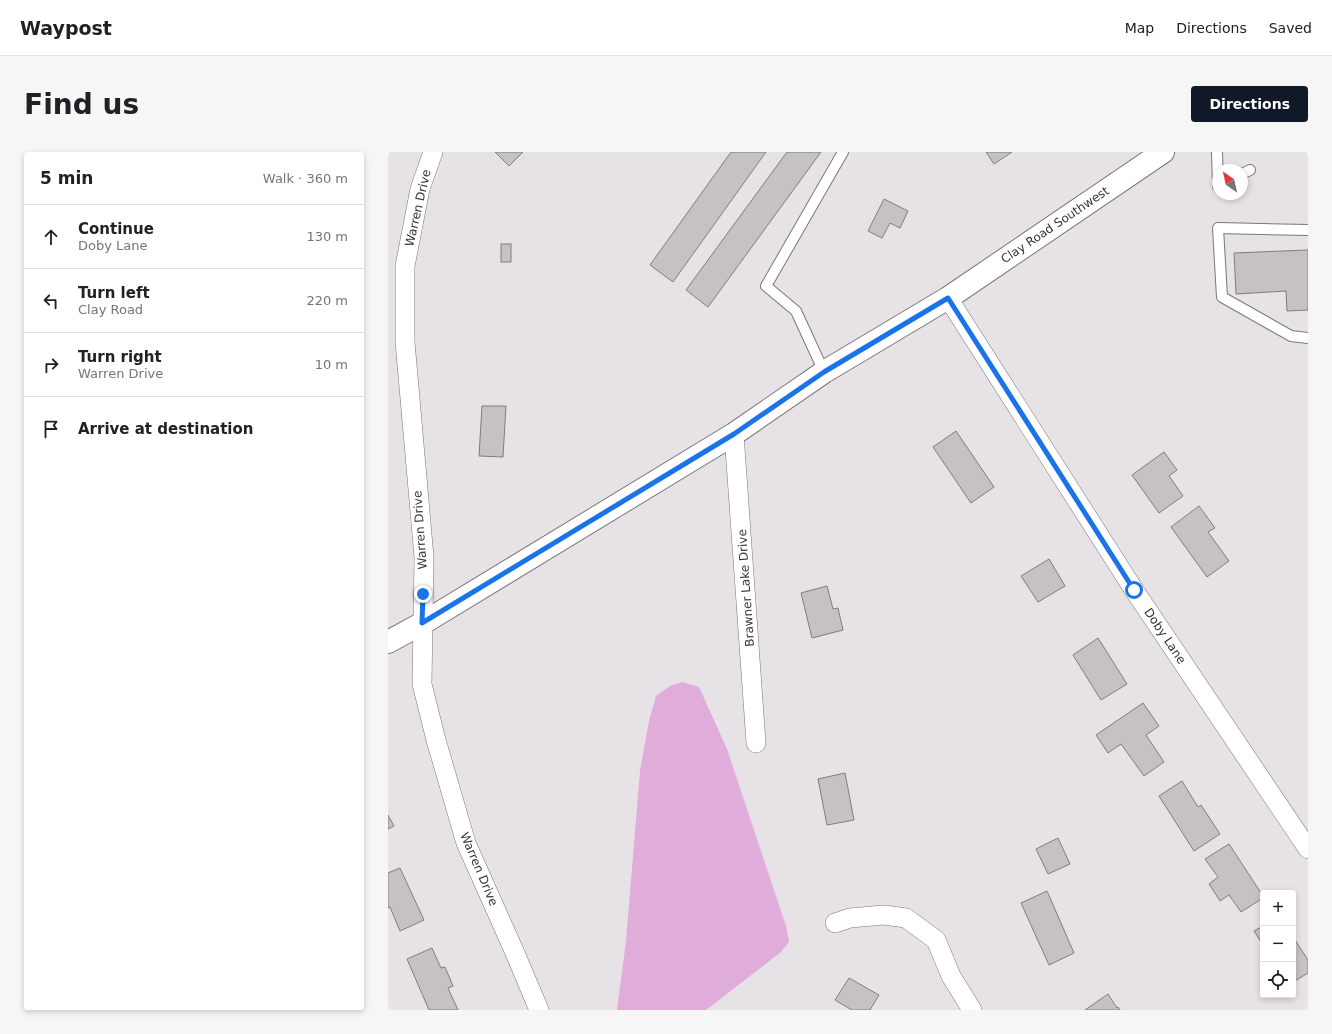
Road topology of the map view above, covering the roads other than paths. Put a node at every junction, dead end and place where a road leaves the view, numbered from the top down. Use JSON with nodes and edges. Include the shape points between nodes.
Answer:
{"nodes":[{"id":1,"x":433,"y":152,"type":"edge"},
{"id":2,"x":843,"y":152,"type":"edge"},
{"id":3,"x":1218,"y":152,"type":"edge"},
{"id":4,"x":1159,"y":153,"type":"edge"},
{"id":5,"x":1218,"y":164,"type":"edge"},
{"id":6,"x":1308,"y":230,"type":"edge"},
{"id":7,"x":948,"y":298,"type":"junction"},
{"id":8,"x":1308,"y":338,"type":"edge"},
{"id":9,"x":824,"y":372,"type":"junction"},
{"id":10,"x":734,"y":434,"type":"junction"},
{"id":11,"x":422,"y":623,"type":"junction"},
{"id":12,"x":388,"y":642,"type":"edge"},
{"id":13,"x":756,"y":743,"type":"dead end"},
{"id":14,"x":1308,"y":849,"type":"edge"},
{"id":15,"x":835,"y":923,"type":"dead end"},
{"id":16,"x":539,"y":1010,"type":"edge"},
{"id":17,"x":972,"y":1010,"type":"edge"}],
"edges":[{"from":1,"to":11,"type":"street","name":"Warren Drive","via":[[420,189],[405,266],[405,342],[424,557]]},
{"from":2,"to":9,"type":"lane","via":[[766,286],[796,311]]},
{"from":3,"to":5,"type":"lane"},
{"from":4,"to":7,"type":"street","name":"Clay Road Southwest"},
{"from":6,"to":8,"type":"lane","via":[[1218,228],[1222,297],[1290,336]]},
{"from":7,"to":9,"type":"street","name":"Clay Road Southwest"},
{"from":7,"to":14,"type":"street","name":"Doby Lane","via":[[1134,590]]},
{"from":9,"to":10,"type":"street","name":"Clay Road Southwest"},
{"from":10,"to":11,"type":"street","name":"Clay Road Southwest"},
{"from":10,"to":13,"type":"street","name":"Brawner Lake Drive"},
{"from":11,"to":12,"type":"street","name":"Clay Road Southwest"},
{"from":11,"to":16,"type":"street","name":"Warren Drive","via":[[422,684],[466,843]]},
{"from":15,"to":17,"type":"street","via":[[850,918],[884,915],[906,918],[936,940],[951,976]]}]}
